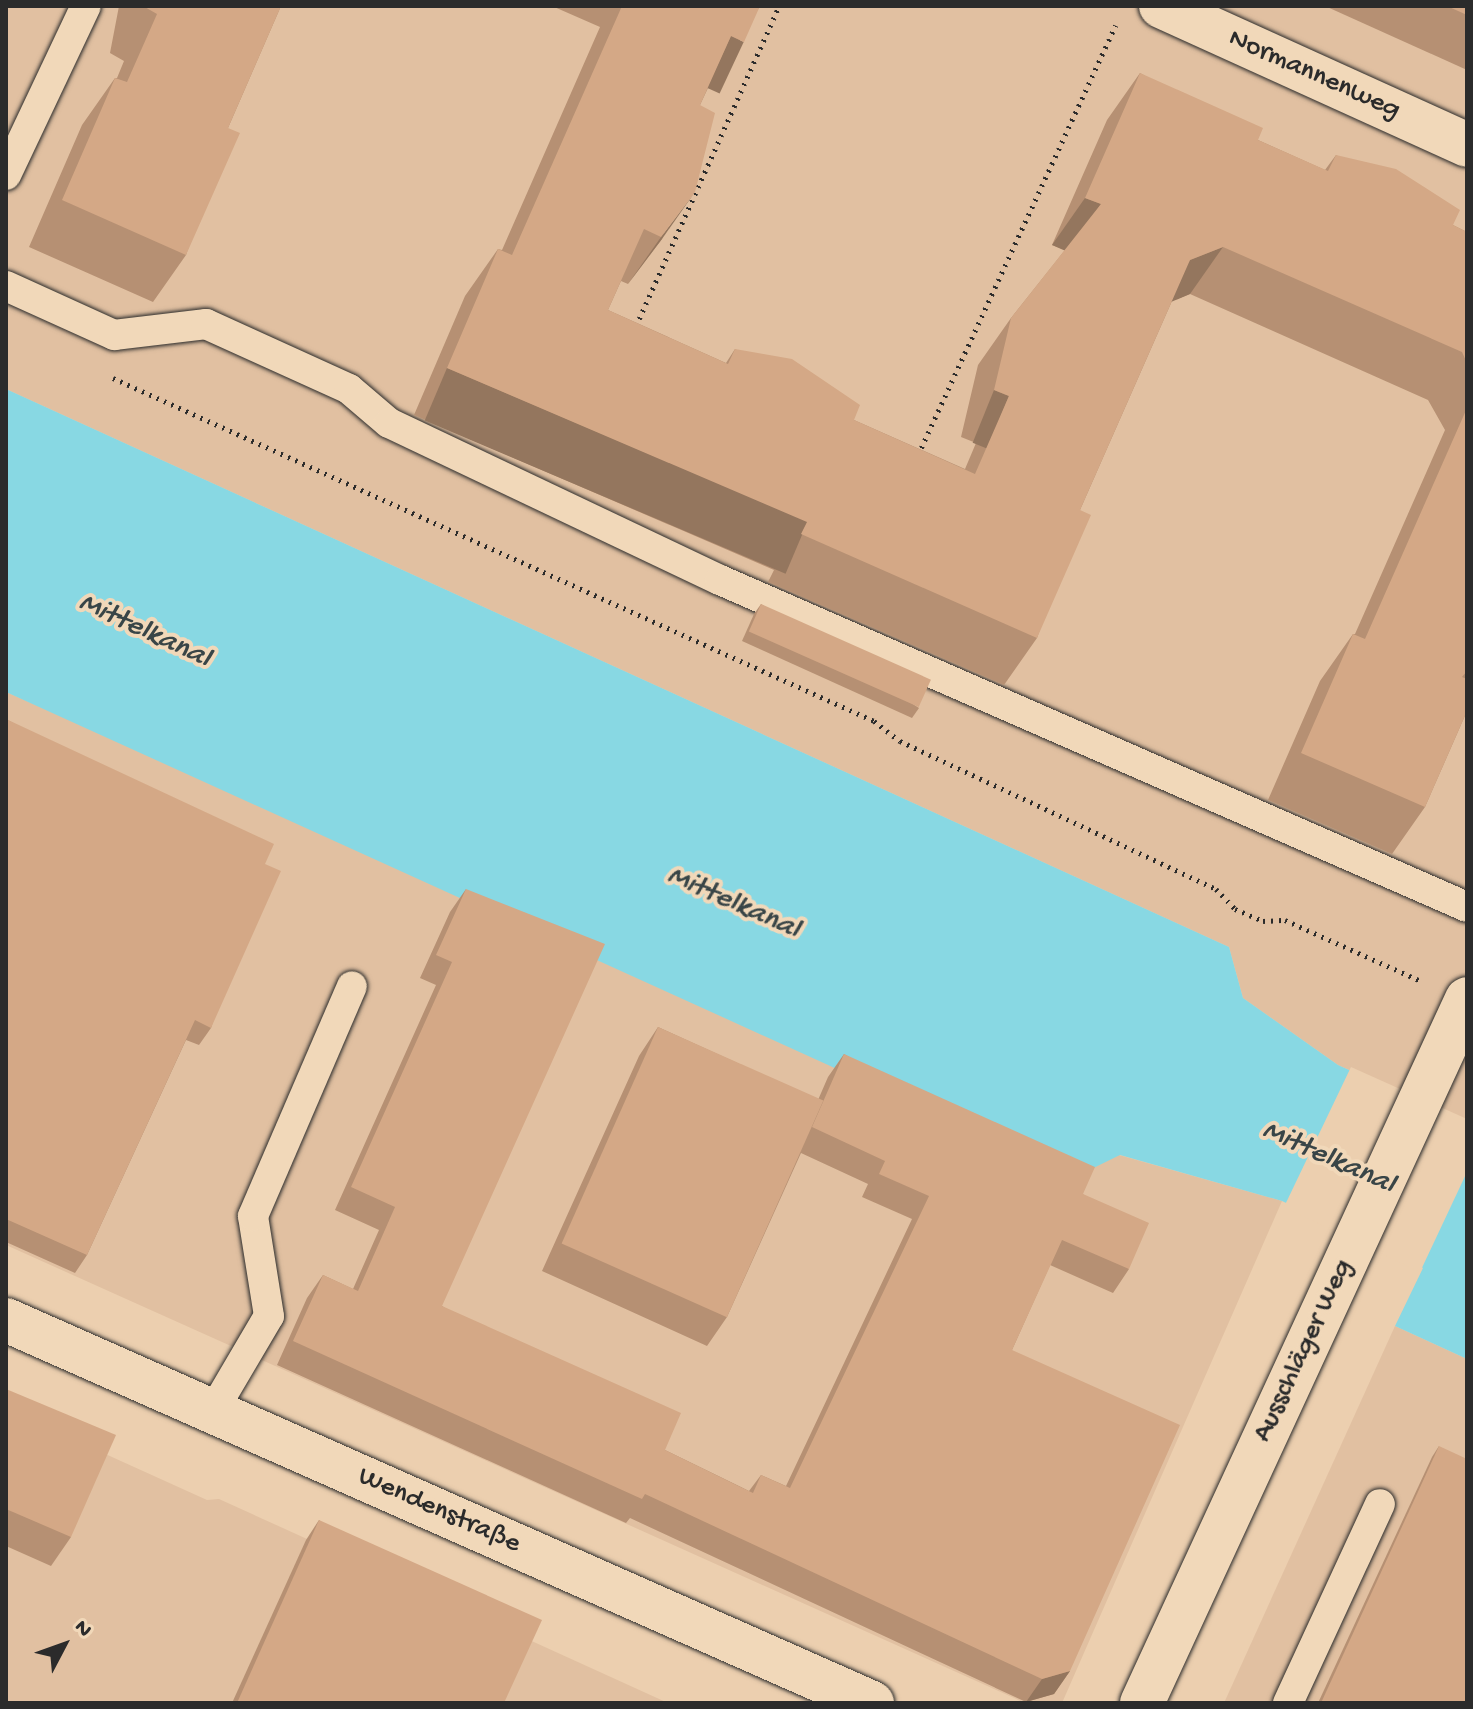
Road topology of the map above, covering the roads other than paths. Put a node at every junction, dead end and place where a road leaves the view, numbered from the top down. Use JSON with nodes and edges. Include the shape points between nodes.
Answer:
{"nodes":[{"id":1,"x":86,"y":6,"type":"edge"},
{"id":2,"x":1161,"y":6,"type":"edge"},
{"id":3,"x":1467,"y":145,"type":"edge"},
{"id":4,"x":6,"y":175,"type":"edge"},
{"id":5,"x":6,"y":286,"type":"edge"},
{"id":6,"x":1467,"y":907,"type":"edge"},
{"id":7,"x":352,"y":986,"type":"dead end"},
{"id":8,"x":1467,"y":999,"type":"edge"},
{"id":9,"x":6,"y":1320,"type":"edge"},
{"id":10,"x":213,"y":1411,"type":"junction"},
{"id":11,"x":1380,"y":1504,"type":"dead end"},
{"id":12,"x":872,"y":1703,"type":"edge"},
{"id":13,"x":1142,"y":1703,"type":"edge"},
{"id":14,"x":1288,"y":1703,"type":"edge"}],
"edges":[{"from":1,"to":4,"type":"lane"},
{"from":2,"to":3,"type":"street","name":"Normannenweg"},
{"from":5,"to":6,"type":"lane","via":[[114,335],[206,324],[349,389],[389,423],[720,580]]},
{"from":7,"to":10,"type":"lane","via":[[253,1216],[269,1316]]},
{"from":8,"to":13,"type":"street","name":"Ausschläger Weg"},
{"from":9,"to":10,"type":"street","name":"Wendenstraße"},
{"from":10,"to":12,"type":"street","name":"Wendenstraße"},
{"from":11,"to":14,"type":"lane"}]}
